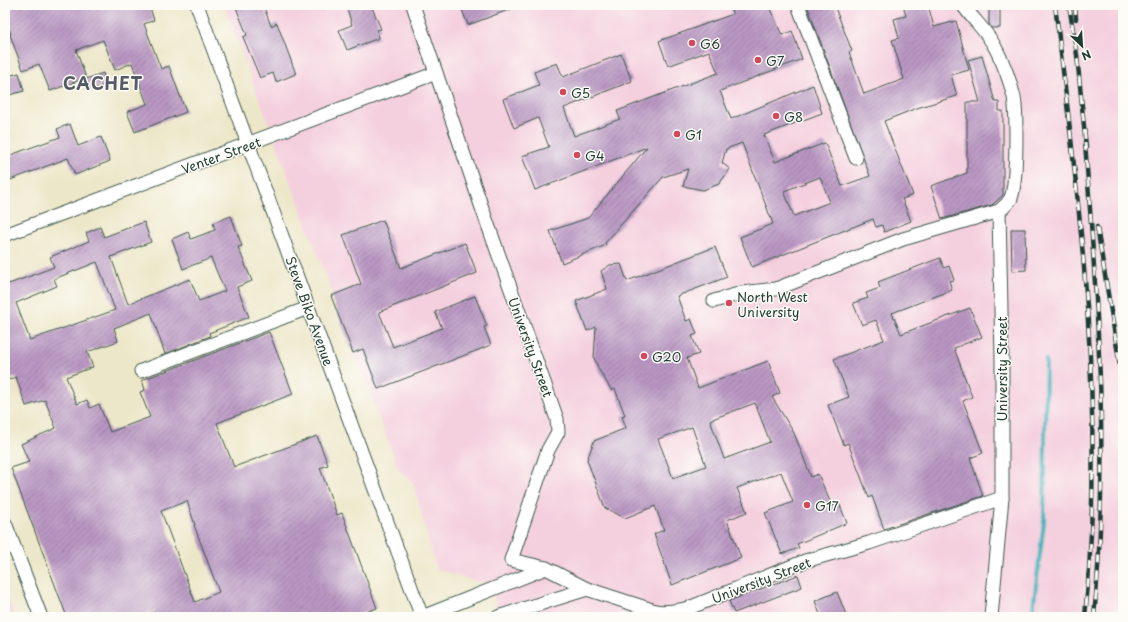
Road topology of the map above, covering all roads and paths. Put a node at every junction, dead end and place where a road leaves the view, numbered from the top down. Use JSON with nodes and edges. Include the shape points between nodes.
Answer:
{"nodes":[{"id":1,"x":197,"y":5,"type":"edge"},
{"id":2,"x":413,"y":5,"type":"edge"},
{"id":3,"x":798,"y":5,"type":"edge"},
{"id":4,"x":963,"y":5,"type":"edge"},
{"id":5,"x":436,"y":73,"type":"junction"},
{"id":6,"x":249,"y":144,"type":"junction"},
{"id":7,"x":856,"y":158,"type":"dead end"},
{"id":8,"x":999,"y":211,"type":"junction"},
{"id":9,"x":5,"y":235,"type":"edge"},
{"id":10,"x":714,"y":301,"type":"dead end"},
{"id":11,"x":308,"y":308,"type":"junction"},
{"id":12,"x":141,"y":371,"type":"dead end"},
{"id":13,"x":1002,"y":498,"type":"junction"},
{"id":14,"x":5,"y":522,"type":"edge"},
{"id":15,"x":546,"y":568,"type":"junction"},
{"id":16,"x":587,"y":589,"type":"junction"},
{"id":17,"x":41,"y":617,"type":"edge"},
{"id":18,"x":422,"y":617,"type":"edge"},
{"id":19,"x":498,"y":617,"type":"edge"},
{"id":20,"x":991,"y":617,"type":"edge"}],
"edges":[{"from":1,"to":6,"type":"street","name":"Steve Biko Avenue"},
{"from":2,"to":5,"type":"street","name":"University Street"},
{"from":3,"to":7,"type":"street"},
{"from":4,"to":8,"type":"street","via":[[996,49],[1014,98],[1016,128],[1013,189],[1006,206]]},
{"from":5,"to":6,"type":"street","name":"Venter Street"},
{"from":5,"to":15,"type":"street","name":"University Street","via":[[557,419],[558,432],[548,450],[511,560]]},
{"from":6,"to":9,"type":"street","name":"Venter Street"},
{"from":6,"to":11,"type":"street","name":"Steve Biko Avenue"},
{"from":8,"to":10,"type":"street","via":[[903,239],[776,289],[742,293]]},
{"from":8,"to":13,"type":"street","name":"University Street"},
{"from":11,"to":12,"type":"street"},
{"from":11,"to":18,"type":"street","name":"Steve Biko Avenue"},
{"from":13,"to":16,"type":"street","name":"University Street","via":[[869,543],[805,561],[676,611],[655,611]]},
{"from":13,"to":20,"type":"street"},
{"from":14,"to":17,"type":"street"},
{"from":15,"to":16,"type":"street","name":"University Street"},
{"from":15,"to":18,"type":"street"},
{"from":16,"to":19,"type":"street"}]}
